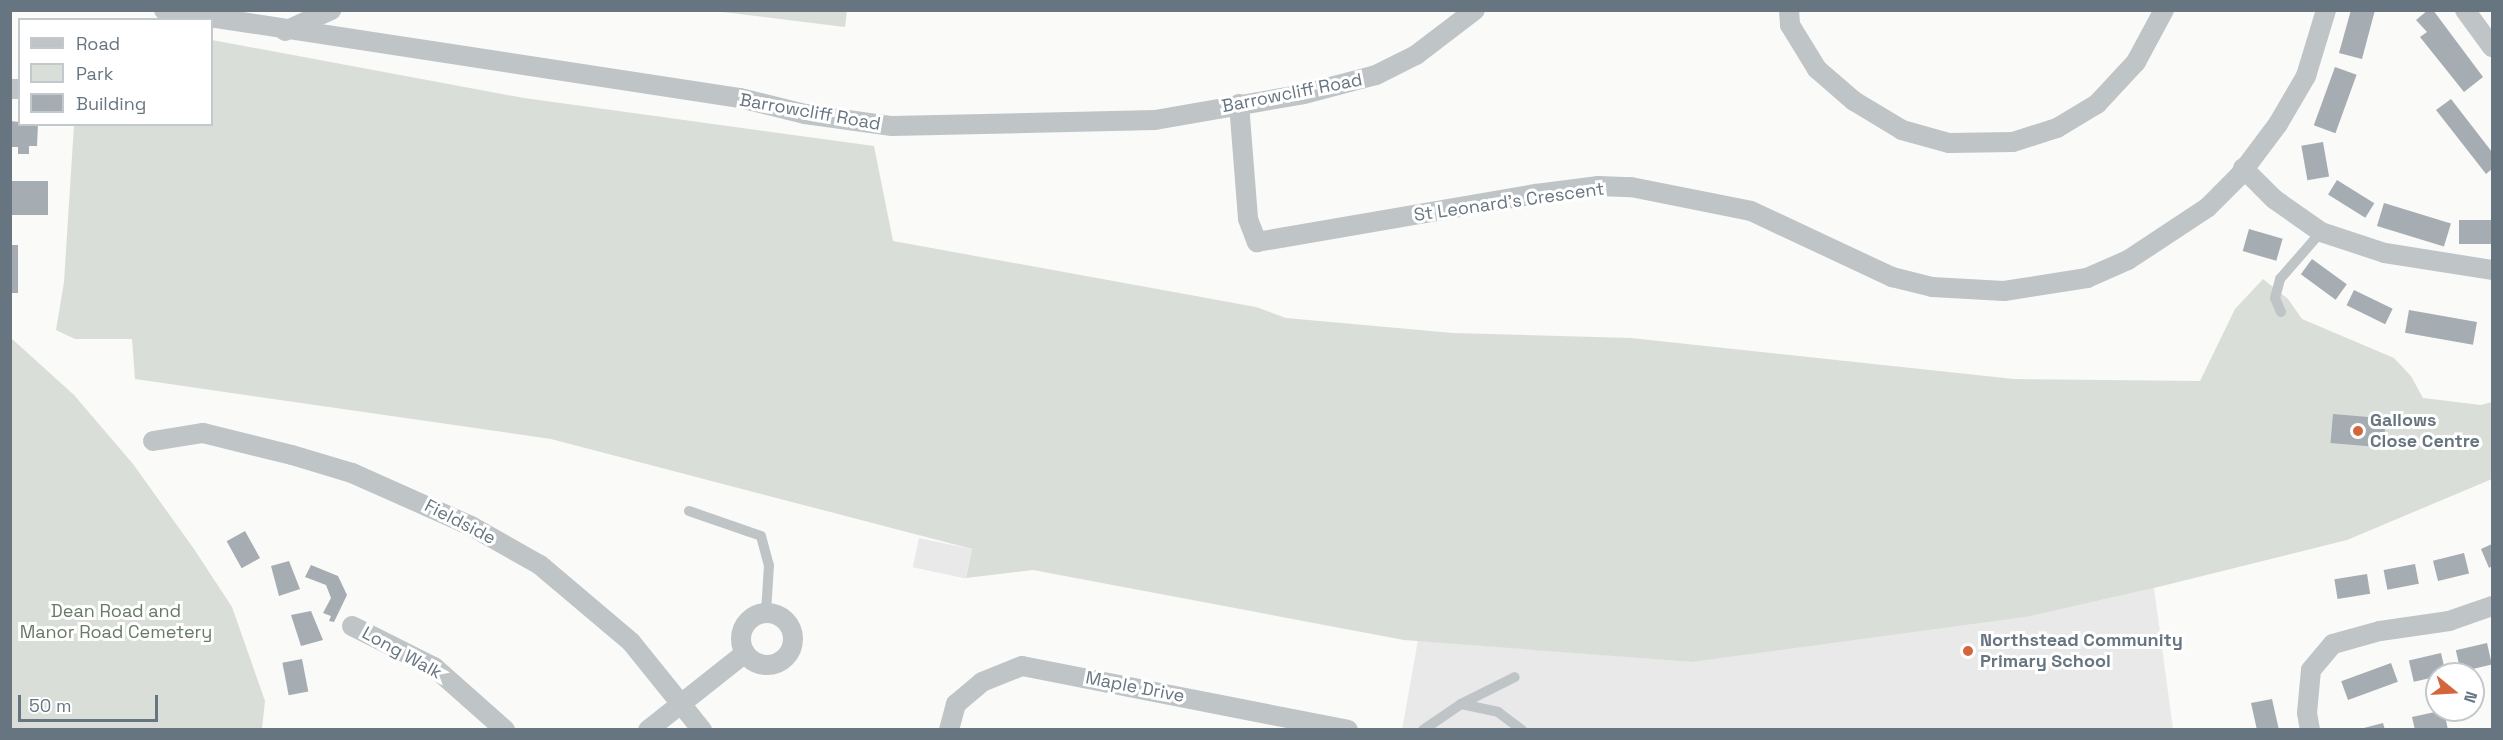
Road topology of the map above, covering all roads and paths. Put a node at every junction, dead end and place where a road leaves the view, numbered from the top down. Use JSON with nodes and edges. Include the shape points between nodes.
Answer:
{"nodes":[{"id":1,"x":164,"y":10,"type":"edge"},
{"id":2,"x":331,"y":10,"type":"edge"},
{"id":3,"x":1475,"y":10,"type":"edge"},
{"id":4,"x":1789,"y":10,"type":"edge"},
{"id":5,"x":2164,"y":10,"type":"edge"},
{"id":6,"x":2326,"y":10,"type":"edge"},
{"id":7,"x":2466,"y":10,"type":"edge"},
{"id":8,"x":210,"y":18,"type":"edge"},
{"id":9,"x":213,"y":19,"type":"edge"},
{"id":10,"x":285,"y":31,"type":"junction"},
{"id":11,"x":2493,"y":47,"type":"edge"},
{"id":12,"x":1239,"y":104,"type":"junction"},
{"id":13,"x":2243,"y":168,"type":"junction"},
{"id":14,"x":2321,"y":232,"type":"junction"},
{"id":15,"x":2493,"y":270,"type":"edge"},
{"id":16,"x":2281,"y":312,"type":"dead end"},
{"id":17,"x":153,"y":441,"type":"dead end"},
{"id":18,"x":688,"y":511,"type":"dead end"},
{"id":19,"x":2493,"y":606,"type":"edge"},
{"id":20,"x":766,"y":613,"type":"junction"},
{"id":21,"x":352,"y":626,"type":"dead end"},
{"id":22,"x":745,"y":653,"type":"junction"},
{"id":23,"x":1515,"y":677,"type":"dead end"},
{"id":24,"x":683,"y":702,"type":"junction"},
{"id":25,"x":1461,"y":704,"type":"junction"},
{"id":26,"x":506,"y":729,"type":"edge"},
{"id":27,"x":648,"y":729,"type":"edge"},
{"id":28,"x":702,"y":729,"type":"edge"},
{"id":29,"x":949,"y":729,"type":"edge"},
{"id":30,"x":1348,"y":729,"type":"edge"},
{"id":31,"x":1423,"y":729,"type":"edge"},
{"id":32,"x":1522,"y":729,"type":"edge"},
{"id":33,"x":2310,"y":729,"type":"edge"}],
"edges":[{"from":1,"to":8,"type":"street","name":"Barrowcliff Road"},
{"from":2,"to":10,"type":"street"},
{"from":3,"to":12,"type":"street","name":"Barrowcliff Road","via":[[1416,55],[1376,75],[1304,94]]},
{"from":4,"to":5,"type":"street","via":[[1790,25],[1817,69],[1854,101],[1902,130],[1950,143],[2013,142],[2057,128],[2097,104],[2136,62]]},
{"from":6,"to":13,"type":"street","name":"St Leonard's Crescent","via":[[2306,76],[2278,124]]},
{"from":7,"to":11,"type":"street"},
{"from":9,"to":10,"type":"street","name":"Barrowcliff Road"},
{"from":10,"to":12,"type":"street","name":"Barrowcliff Road","via":[[740,99],[806,114],[892,126],[1155,120]]},
{"from":12,"to":13,"type":"street","name":"St Leonard's Crescent","via":[[1248,219],[1257,242],[1275,242],[1536,194],[1598,186],[1631,187],[1751,212],[1847,259],[1892,277],[1932,287],[2004,291],[2087,278],[2128,260],[2199,214]]},
{"from":13,"to":14,"type":"street","via":[[2274,199]]},
{"from":14,"to":15,"type":"street","via":[[2385,253]]},
{"from":14,"to":16,"type":"lane","via":[[2280,279],[2275,298]]},
{"from":17,"to":24,"type":"street","name":"Fieldside","via":[[203,433],[292,455],[352,473],[471,526],[540,565],[631,642]]},
{"from":18,"to":20,"type":"lane","via":[[761,536],[769,565]]},
{"from":19,"to":33,"type":"street","via":[[2449,621],[2380,631],[2333,644],[2311,670],[2307,713]]},
{"from":20,"to":22,"type":"street","via":[[744,627],[741,635]]},
{"from":20,"to":22,"type":"street","via":[[781,617],[791,628],[790,652],[777,664],[767,665],[751,660]]},
{"from":21,"to":26,"type":"street","name":"Long Walk","via":[[434,667]]},
{"from":22,"to":24,"type":"street"},
{"from":23,"to":25,"type":"lane"},
{"from":24,"to":27,"type":"street"},
{"from":24,"to":28,"type":"street","name":"Fieldside"},
{"from":25,"to":31,"type":"lane"},
{"from":25,"to":32,"type":"lane","via":[[1490,709]]},
{"from":29,"to":30,"type":"street","name":"Maple Drive","via":[[956,704],[982,682],[1022,666]]}]}
